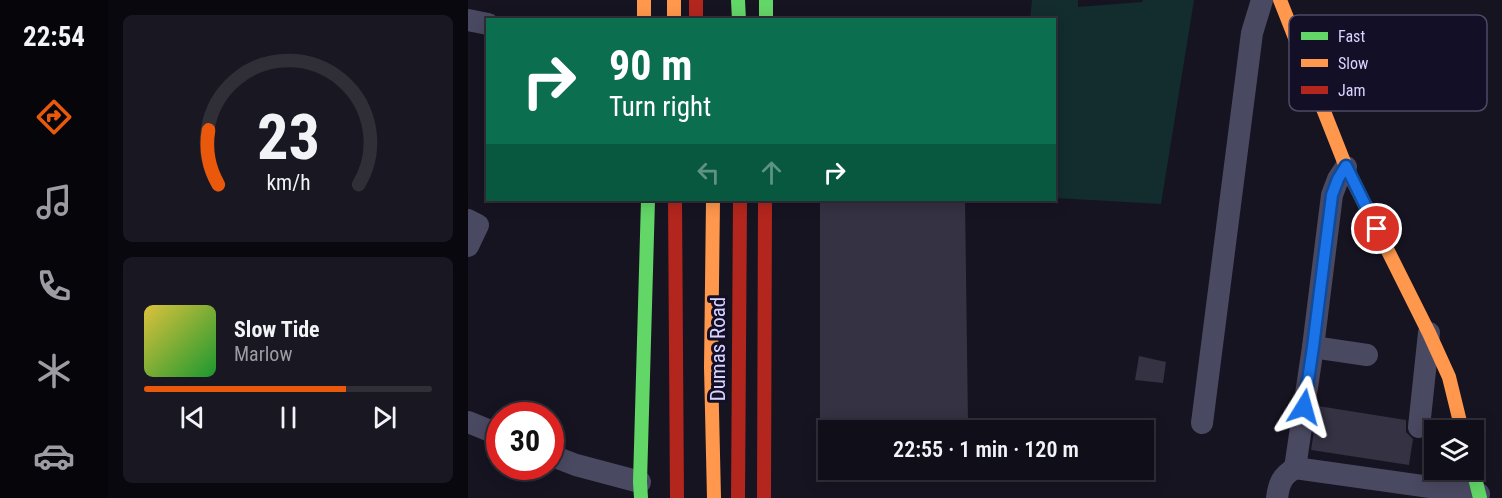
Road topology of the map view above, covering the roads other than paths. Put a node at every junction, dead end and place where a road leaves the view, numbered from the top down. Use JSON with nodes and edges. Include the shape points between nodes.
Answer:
{"nodes":[{"id":1,"x":644,"y":0,"type":"edge"},
{"id":2,"x":674,"y":0,"type":"edge"},
{"id":3,"x":696,"y":0,"type":"edge"},
{"id":4,"x":738,"y":0,"type":"edge"},
{"id":5,"x":766,"y":0,"type":"edge"},
{"id":6,"x":1262,"y":0,"type":"edge"},
{"id":7,"x":1280,"y":0,"type":"edge"},
{"id":8,"x":644,"y":18,"type":"edge"},
{"id":9,"x":674,"y":18,"type":"edge"},
{"id":10,"x":696,"y":18,"type":"edge"},
{"id":11,"x":739,"y":18,"type":"edge"},
{"id":12,"x":766,"y":18,"type":"edge"},
{"id":13,"x":468,"y":20,"type":"edge"},
{"id":14,"x":1289,"y":23,"type":"edge"},
{"id":15,"x":486,"y":24,"type":"edge"},
{"id":16,"x":1324,"y":111,"type":"edge"},
{"id":17,"x":1346,"y":166,"type":"junction"},
{"id":18,"x":648,"y":201,"type":"edge"},
{"id":19,"x":675,"y":201,"type":"edge"},
{"id":20,"x":713,"y":201,"type":"edge"},
{"id":21,"x":740,"y":201,"type":"edge"},
{"id":22,"x":765,"y":201,"type":"edge"},
{"id":23,"x":468,"y":220,"type":"edge"},
{"id":24,"x":468,"y":246,"type":"edge"},
{"id":25,"x":1429,"y":333,"type":"junction"},
{"id":26,"x":1313,"y":347,"type":"junction"},
{"id":27,"x":1367,"y":355,"type":"dead end"},
{"id":28,"x":1460,"y":420,"type":"edge"},
{"id":29,"x":468,"y":422,"type":"edge"},
{"id":30,"x":1202,"y":423,"type":"dead end"},
{"id":31,"x":1419,"y":427,"type":"dead end"},
{"id":32,"x":486,"y":429,"type":"edge"},
{"id":33,"x":564,"y":460,"type":"edge"},
{"id":34,"x":1295,"y":468,"type":"junction"},
{"id":35,"x":1476,"y":480,"type":"edge"},
{"id":36,"x":641,"y":490,"type":"edge"},
{"id":37,"x":1480,"y":496,"type":"edge"},
{"id":38,"x":677,"y":498,"type":"edge"},
{"id":39,"x":714,"y":498,"type":"edge"},
{"id":40,"x":738,"y":498,"type":"edge"},
{"id":41,"x":764,"y":498,"type":"edge"},
{"id":42,"x":1277,"y":498,"type":"edge"}],
"edges":[{"from":1,"to":8,"type":"street"},
{"from":2,"to":9,"type":"street"},
{"from":3,"to":10,"type":"street"},
{"from":4,"to":11,"type":"street"},
{"from":5,"to":12,"type":"street"},
{"from":6,"to":30,"type":"street","via":[[1252,33]]},
{"from":7,"to":14,"type":"street"},
{"from":13,"to":15,"type":"street"},
{"from":16,"to":17,"type":"street"},
{"from":17,"to":25,"type":"street"},
{"from":17,"to":26,"type":"street","via":[[1332,195]]},
{"from":18,"to":36,"type":"street"},
{"from":19,"to":38,"type":"street","name":"Dumas Road"},
{"from":20,"to":39,"type":"street"},
{"from":21,"to":40,"type":"street","name":"Dumas Road"},
{"from":22,"to":41,"type":"street"},
{"from":23,"to":24,"type":"street","via":[[478,225]]},
{"from":25,"to":28,"type":"street","via":[[1449,377]]},
{"from":25,"to":31,"type":"street"},
{"from":26,"to":27,"type":"street"},
{"from":26,"to":34,"type":"street"},
{"from":29,"to":32,"type":"street"},
{"from":33,"to":36,"type":"street"},
{"from":34,"to":37,"type":"street"},
{"from":34,"to":42,"type":"street","via":[[1285,474]]},
{"from":35,"to":37,"type":"street"}]}
